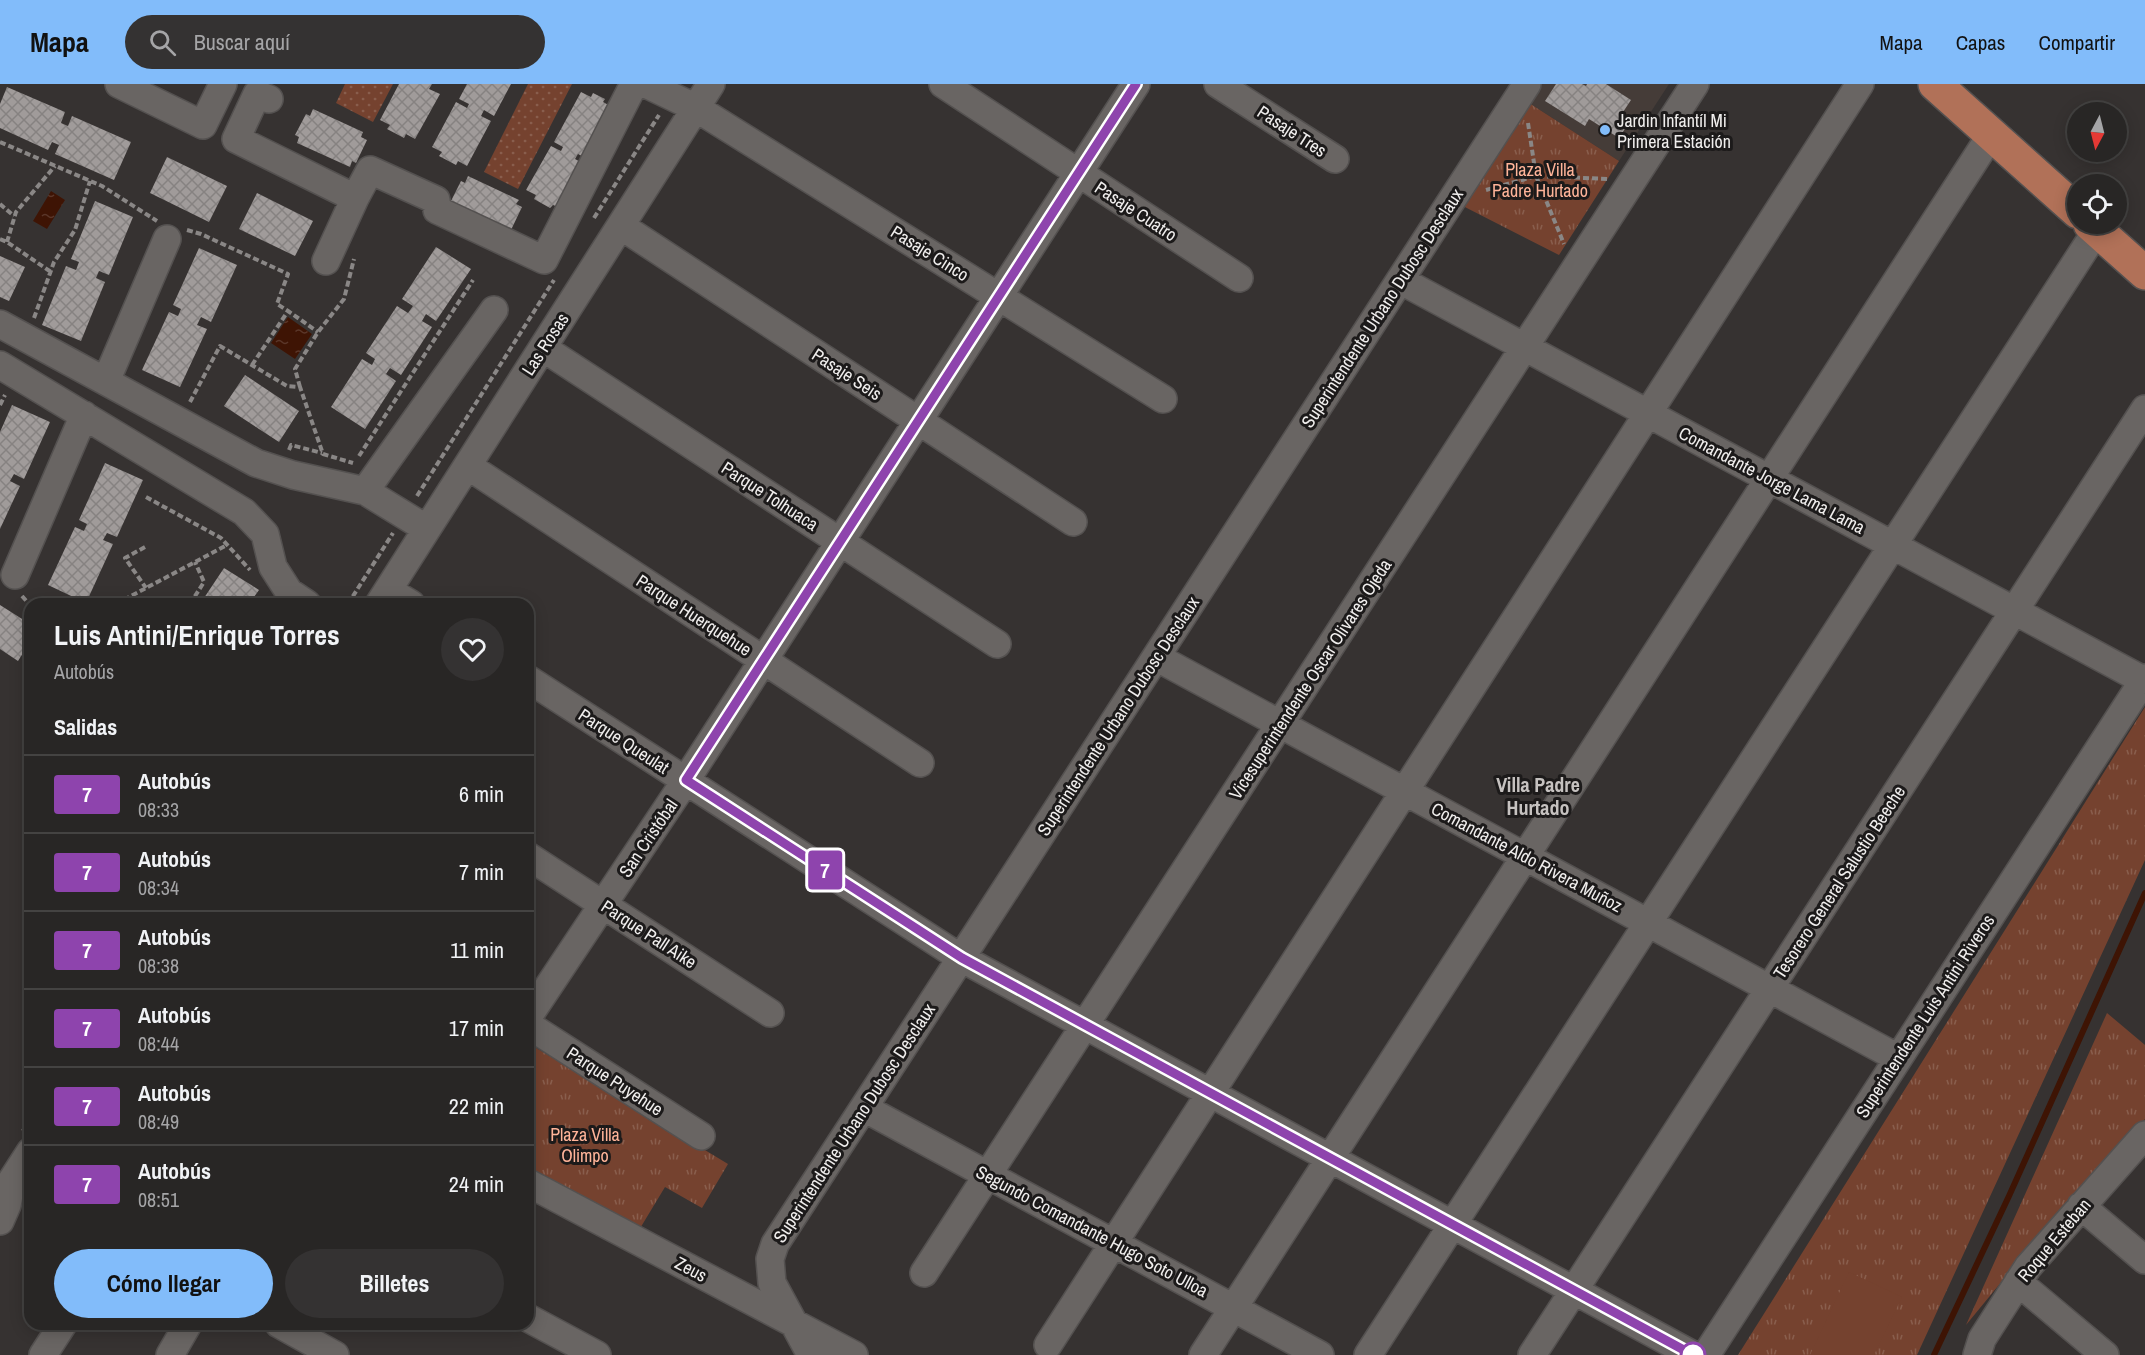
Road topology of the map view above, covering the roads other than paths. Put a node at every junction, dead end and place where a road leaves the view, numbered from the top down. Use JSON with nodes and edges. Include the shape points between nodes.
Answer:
{"nodes":[{"id":1,"x":119,"y":84,"type":"edge"},
{"id":2,"x":223,"y":84,"type":"edge"},
{"id":3,"x":634,"y":84,"type":"edge"},
{"id":4,"x":646,"y":84,"type":"edge"},
{"id":5,"x":711,"y":84,"type":"edge"},
{"id":6,"x":943,"y":84,"type":"edge"},
{"id":7,"x":1136,"y":84,"type":"edge"},
{"id":8,"x":1218,"y":84,"type":"edge"},
{"id":9,"x":1695,"y":84,"type":"edge"},
{"id":10,"x":1860,"y":84,"type":"edge"},
{"id":11,"x":1935,"y":84,"type":"edge"},
{"id":12,"x":1525,"y":87,"type":"edge"},
{"id":13,"x":269,"y":99,"type":"dead end"},
{"id":14,"x":696,"y":108,"type":"junction"},
{"id":15,"x":1991,"y":135,"type":"junction"},
{"id":16,"x":1335,"y":159,"type":"dead end"},
{"id":17,"x":1079,"y":173,"type":"junction"},
{"id":18,"x":355,"y":198,"type":"junction"},
{"id":19,"x":2067,"y":203,"type":"edge"},
{"id":20,"x":621,"y":226,"type":"junction"},
{"id":21,"x":2081,"y":234,"type":"edge"},
{"id":22,"x":2101,"y":234,"type":"edge"},
{"id":23,"x":167,"y":238,"type":"dead end"},
{"id":24,"x":326,"y":261,"type":"dead end"},
{"id":25,"x":2145,"y":273,"type":"edge"},
{"id":26,"x":1239,"y":278,"type":"dead end"},
{"id":27,"x":1400,"y":280,"type":"junction"},
{"id":28,"x":999,"y":296,"type":"junction"},
{"id":29,"x":494,"y":310,"type":"dead end"},
{"id":30,"x":0,"y":324,"type":"edge"},
{"id":31,"x":1524,"y":347,"type":"junction"},
{"id":32,"x":543,"y":348,"type":"junction"},
{"id":33,"x":0,"y":365,"type":"edge"},
{"id":34,"x":106,"y":381,"type":"junction"},
{"id":35,"x":1162,"y":399,"type":"dead end"},
{"id":36,"x":2145,"y":409,"type":"edge"},
{"id":37,"x":1648,"y":414,"type":"junction"},
{"id":38,"x":84,"y":415,"type":"junction"},
{"id":39,"x":919,"y":421,"type":"junction"},
{"id":40,"x":468,"y":466,"type":"junction"},
{"id":41,"x":1769,"y":479,"type":"junction"},
{"id":42,"x":365,"y":491,"type":"junction"},
{"id":43,"x":416,"y":522,"type":"junction"},
{"id":44,"x":1073,"y":522,"type":"dead end"},
{"id":45,"x":840,"y":542,"type":"junction"},
{"id":46,"x":1893,"y":546,"type":"junction"},
{"id":47,"x":15,"y":575,"type":"dead end"},
{"id":48,"x":384,"y":597,"type":"edge"},
{"id":49,"x":295,"y":598,"type":"edge"},
{"id":50,"x":2015,"y":611,"type":"junction"},
{"id":51,"x":997,"y":644,"type":"dead end"},
{"id":52,"x":1156,"y":657,"type":"junction"},
{"id":53,"x":764,"y":661,"type":"junction"},
{"id":54,"x":2144,"y":679,"type":"edge"},
{"id":55,"x":534,"y":683,"type":"edge"},
{"id":56,"x":1280,"y":724,"type":"junction"},
{"id":57,"x":920,"y":763,"type":"dead end"},
{"id":58,"x":686,"y":780,"type":"junction"},
{"id":59,"x":1404,"y":791,"type":"junction"},
{"id":60,"x":1525,"y":856,"type":"junction"},
{"id":61,"x":534,"y":860,"type":"edge"},
{"id":62,"x":603,"y":905,"type":"junction"},
{"id":63,"x":1648,"y":923,"type":"junction"},
{"id":64,"x":962,"y":958,"type":"junction"},
{"id":65,"x":1770,"y":988,"type":"junction"},
{"id":66,"x":534,"y":1008,"type":"edge"},
{"id":67,"x":770,"y":1013,"type":"dead end"},
{"id":68,"x":1085,"y":1025,"type":"junction"},
{"id":69,"x":534,"y":1029,"type":"edge"},
{"id":70,"x":1898,"y":1058,"type":"junction"},
{"id":71,"x":1210,"y":1093,"type":"junction"},
{"id":72,"x":864,"y":1108,"type":"junction"},
{"id":73,"x":2145,"y":1135,"type":"edge"},
{"id":74,"x":701,"y":1136,"type":"dead end"},
{"id":75,"x":1330,"y":1158,"type":"junction"},
{"id":76,"x":988,"y":1175,"type":"junction"},
{"id":77,"x":21,"y":1185,"type":"edge"},
{"id":78,"x":534,"y":1186,"type":"edge"},
{"id":79,"x":2081,"y":1206,"type":"junction"},
{"id":80,"x":0,"y":1221,"type":"edge"},
{"id":81,"x":1453,"y":1225,"type":"junction"},
{"id":82,"x":1113,"y":1243,"type":"junction"},
{"id":83,"x":2145,"y":1260,"type":"edge"},
{"id":84,"x":924,"y":1273,"type":"dead end"},
{"id":85,"x":2018,"y":1282,"type":"junction"},
{"id":86,"x":1574,"y":1290,"type":"junction"},
{"id":87,"x":1233,"y":1308,"type":"junction"},
{"id":88,"x":534,"y":1321,"type":"edge"},
{"id":89,"x":794,"y":1323,"type":"junction"},
{"id":90,"x":59,"y":1330,"type":"edge"},
{"id":91,"x":185,"y":1330,"type":"edge"},
{"id":92,"x":290,"y":1330,"type":"edge"},
{"id":93,"x":309,"y":1340,"type":"edge"},
{"id":94,"x":1048,"y":1345,"type":"dead end"},
{"id":95,"x":43,"y":1355,"type":"edge"},
{"id":96,"x":170,"y":1355,"type":"edge"},
{"id":97,"x":335,"y":1355,"type":"edge"},
{"id":98,"x":597,"y":1355,"type":"edge"},
{"id":99,"x":811,"y":1355,"type":"edge"},
{"id":100,"x":854,"y":1355,"type":"edge"},
{"id":101,"x":1203,"y":1355,"type":"edge"},
{"id":102,"x":1320,"y":1355,"type":"edge"},
{"id":103,"x":1368,"y":1355,"type":"edge"},
{"id":104,"x":1532,"y":1355,"type":"edge"},
{"id":105,"x":1693,"y":1355,"type":"edge"},
{"id":106,"x":1706,"y":1355,"type":"edge"},
{"id":107,"x":1977,"y":1355,"type":"edge"},
{"id":108,"x":2105,"y":1355,"type":"edge"}],
"edges":[{"from":1,"to":2,"type":"street","via":[[203,125]]},
{"from":3,"to":18,"type":"street","via":[[544,260],[437,210],[436,200],[370,170]]},
{"from":4,"to":14,"type":"street","name":"Pasaje Cinco"},
{"from":5,"to":14,"type":"street","name":"Las Rosas"},
{"from":6,"to":17,"type":"street","name":"Pasaje Cuatro"},
{"from":7,"to":17,"type":"street","name":"San Cristóbal"},
{"from":8,"to":16,"type":"street","name":"Pasaje Tres"},
{"from":9,"to":31,"type":"street","name":"Vicesuperintendente Oscar Olivares Ojeda"},
{"from":10,"to":37,"type":"street"},
{"from":11,"to":15,"type":"main road"},
{"from":12,"to":27,"type":"street","name":"Superintendente Urbano Dubosc Desclaux"},
{"from":13,"to":18,"type":"street","via":[[257,94],[236,139]]},
{"from":14,"to":20,"type":"street","name":"Las Rosas"},
{"from":14,"to":28,"type":"street","name":"Pasaje Cinco"},
{"from":15,"to":19,"type":"main road"},
{"from":15,"to":41,"type":"street"},
{"from":17,"to":26,"type":"street","name":"Pasaje Cuatro"},
{"from":17,"to":28,"type":"street","name":"San Cristóbal"},
{"from":18,"to":24,"type":"street"},
{"from":20,"to":32,"type":"street","name":"Las Rosas"},
{"from":20,"to":39,"type":"street","name":"Pasaje Seis"},
{"from":21,"to":46,"type":"street"},
{"from":22,"to":25,"type":"main road"},
{"from":23,"to":34,"type":"street"},
{"from":27,"to":31,"type":"street","name":"Comandante Jorge Lama Lama"},
{"from":27,"to":52,"type":"street","name":"Superintendente Urbano Dubosc Desclaux"},
{"from":28,"to":35,"type":"street","name":"Pasaje Cinco"},
{"from":28,"to":39,"type":"street","name":"San Cristóbal"},
{"from":29,"to":42,"type":"street"},
{"from":30,"to":34,"type":"street"},
{"from":31,"to":37,"type":"street","name":"Comandante Jorge Lama Lama"},
{"from":31,"to":56,"type":"street","name":"Vicesuperintendente Oscar Olivares Ojeda"},
{"from":32,"to":40,"type":"street","name":"Las Rosas"},
{"from":32,"to":45,"type":"street","name":"Parque Tolhuaca"},
{"from":33,"to":38,"type":"street"},
{"from":34,"to":42,"type":"street","via":[[256,463]]},
{"from":36,"to":50,"type":"street","name":"Tesorero General Salustio Beeche"},
{"from":37,"to":41,"type":"street","name":"Comandante Jorge Lama Lama"},
{"from":37,"to":59,"type":"street"},
{"from":38,"to":47,"type":"street"},
{"from":38,"to":49,"type":"street","via":[[244,512],[265,534],[273,567]]},
{"from":39,"to":44,"type":"street","name":"Pasaje Seis"},
{"from":39,"to":45,"type":"street","name":"San Cristóbal"},
{"from":40,"to":43,"type":"street","name":"Las Rosas"},
{"from":40,"to":53,"type":"street","name":"Parque Huerquehue"},
{"from":41,"to":46,"type":"street","name":"Comandante Jorge Lama Lama"},
{"from":41,"to":60,"type":"street"},
{"from":42,"to":43,"type":"street"},
{"from":43,"to":48,"type":"street","name":"Las Rosas"},
{"from":45,"to":51,"type":"street","name":"Parque Tolhuaca"},
{"from":45,"to":53,"type":"street","name":"San Cristóbal"},
{"from":46,"to":50,"type":"street","name":"Comandante Jorge Lama Lama"},
{"from":46,"to":63,"type":"street"},
{"from":50,"to":54,"type":"street","name":"Comandante Jorge Lama Lama"},
{"from":50,"to":65,"type":"street","name":"Tesorero General Salustio Beeche"},
{"from":52,"to":56,"type":"street","name":"Comandante Aldo Rivera Muñoz"},
{"from":52,"to":64,"type":"street","name":"Superintendente Urbano Dubosc Desclaux"},
{"from":53,"to":57,"type":"street","name":"Parque Huerquehue"},
{"from":53,"to":58,"type":"street","name":"San Cristóbal"},
{"from":54,"to":70,"type":"street","name":"Superintendente Luis Antini Riveros"},
{"from":55,"to":58,"type":"street","name":"Parque Queulat"},
{"from":56,"to":59,"type":"street","name":"Comandante Aldo Rivera Muñoz"},
{"from":56,"to":68,"type":"street","name":"Vicesuperintendente Oscar Olivares Ojeda"},
{"from":58,"to":62,"type":"street","name":"San Cristóbal"},
{"from":58,"to":64,"type":"street","name":"Parque Queulat"},
{"from":59,"to":60,"type":"street","name":"Comandante Aldo Rivera Muñoz"},
{"from":59,"to":71,"type":"street"},
{"from":60,"to":63,"type":"street","name":"Comandante Aldo Rivera Muñoz"},
{"from":60,"to":75,"type":"street"},
{"from":61,"to":62,"type":"street","name":"Parque Pall Aike"},
{"from":62,"to":66,"type":"street","name":"San Cristóbal"},
{"from":62,"to":67,"type":"street","name":"Parque Pall Aike"},
{"from":63,"to":65,"type":"street","name":"Comandante Aldo Rivera Muñoz"},
{"from":63,"to":81,"type":"street"},
{"from":64,"to":68,"type":"street","name":"Parque Queulat"},
{"from":64,"to":72,"type":"street","name":"Superintendente Urbano Dubosc Desclaux"},
{"from":65,"to":70,"type":"street","name":"Comandante Aldo Rivera Muñoz"},
{"from":65,"to":86,"type":"street","name":"Tesorero General Salustio Beeche"},
{"from":68,"to":71,"type":"street","name":"Parque Queulat"},
{"from":68,"to":76,"type":"street","name":"Vicesuperintendente Oscar Olivares Ojeda"},
{"from":69,"to":74,"type":"street","name":"Parque Puyehue"},
{"from":70,"to":106,"type":"street","name":"Superintendente Luis Antini Riveros"},
{"from":71,"to":75,"type":"street","name":"Parque Queulat"},
{"from":71,"to":82,"type":"street"},
{"from":72,"to":76,"type":"street","name":"Segundo Comandante Hugo Soto Ulloa"},
{"from":72,"to":89,"type":"street","name":"Superintendente Urbano Dubosc Desclaux","via":[[771,1251],[772,1283]]},
{"from":73,"to":79,"type":"street","name":"Roque Esteban"},
{"from":75,"to":81,"type":"street","name":"Parque Queulat"},
{"from":75,"to":87,"type":"street"},
{"from":76,"to":82,"type":"street","name":"Segundo Comandante Hugo Soto Ulloa"},
{"from":76,"to":84,"type":"street","name":"Vicesuperintendente Oscar Olivares Ojeda"},
{"from":77,"to":80,"type":"street"},
{"from":78,"to":89,"type":"street","name":"Zeus"},
{"from":79,"to":83,"type":"street"},
{"from":79,"to":85,"type":"street","name":"Roque Esteban"},
{"from":81,"to":86,"type":"street","name":"Parque Queulat"},
{"from":81,"to":103,"type":"street"},
{"from":82,"to":87,"type":"street","name":"Segundo Comandante Hugo Soto Ulloa"},
{"from":82,"to":94,"type":"street"},
{"from":85,"to":107,"type":"street","name":"Roque Esteban","via":[[1982,1339]]},
{"from":85,"to":108,"type":"street"},
{"from":86,"to":104,"type":"street","name":"Tesorero General Salustio Beeche"},
{"from":86,"to":105,"type":"street","name":"Parque Queulat"},
{"from":87,"to":101,"type":"street"},
{"from":87,"to":102,"type":"street","name":"Segundo Comandante Hugo Soto Ulloa"},
{"from":88,"to":98,"type":"street"},
{"from":89,"to":99,"type":"street","name":"Superintendente Urbano Dubosc Desclaux"},
{"from":89,"to":100,"type":"street","name":"Zeus"},
{"from":90,"to":95,"type":"street"},
{"from":91,"to":96,"type":"street"},
{"from":92,"to":93,"type":"street"},
{"from":93,"to":97,"type":"street"}]}
